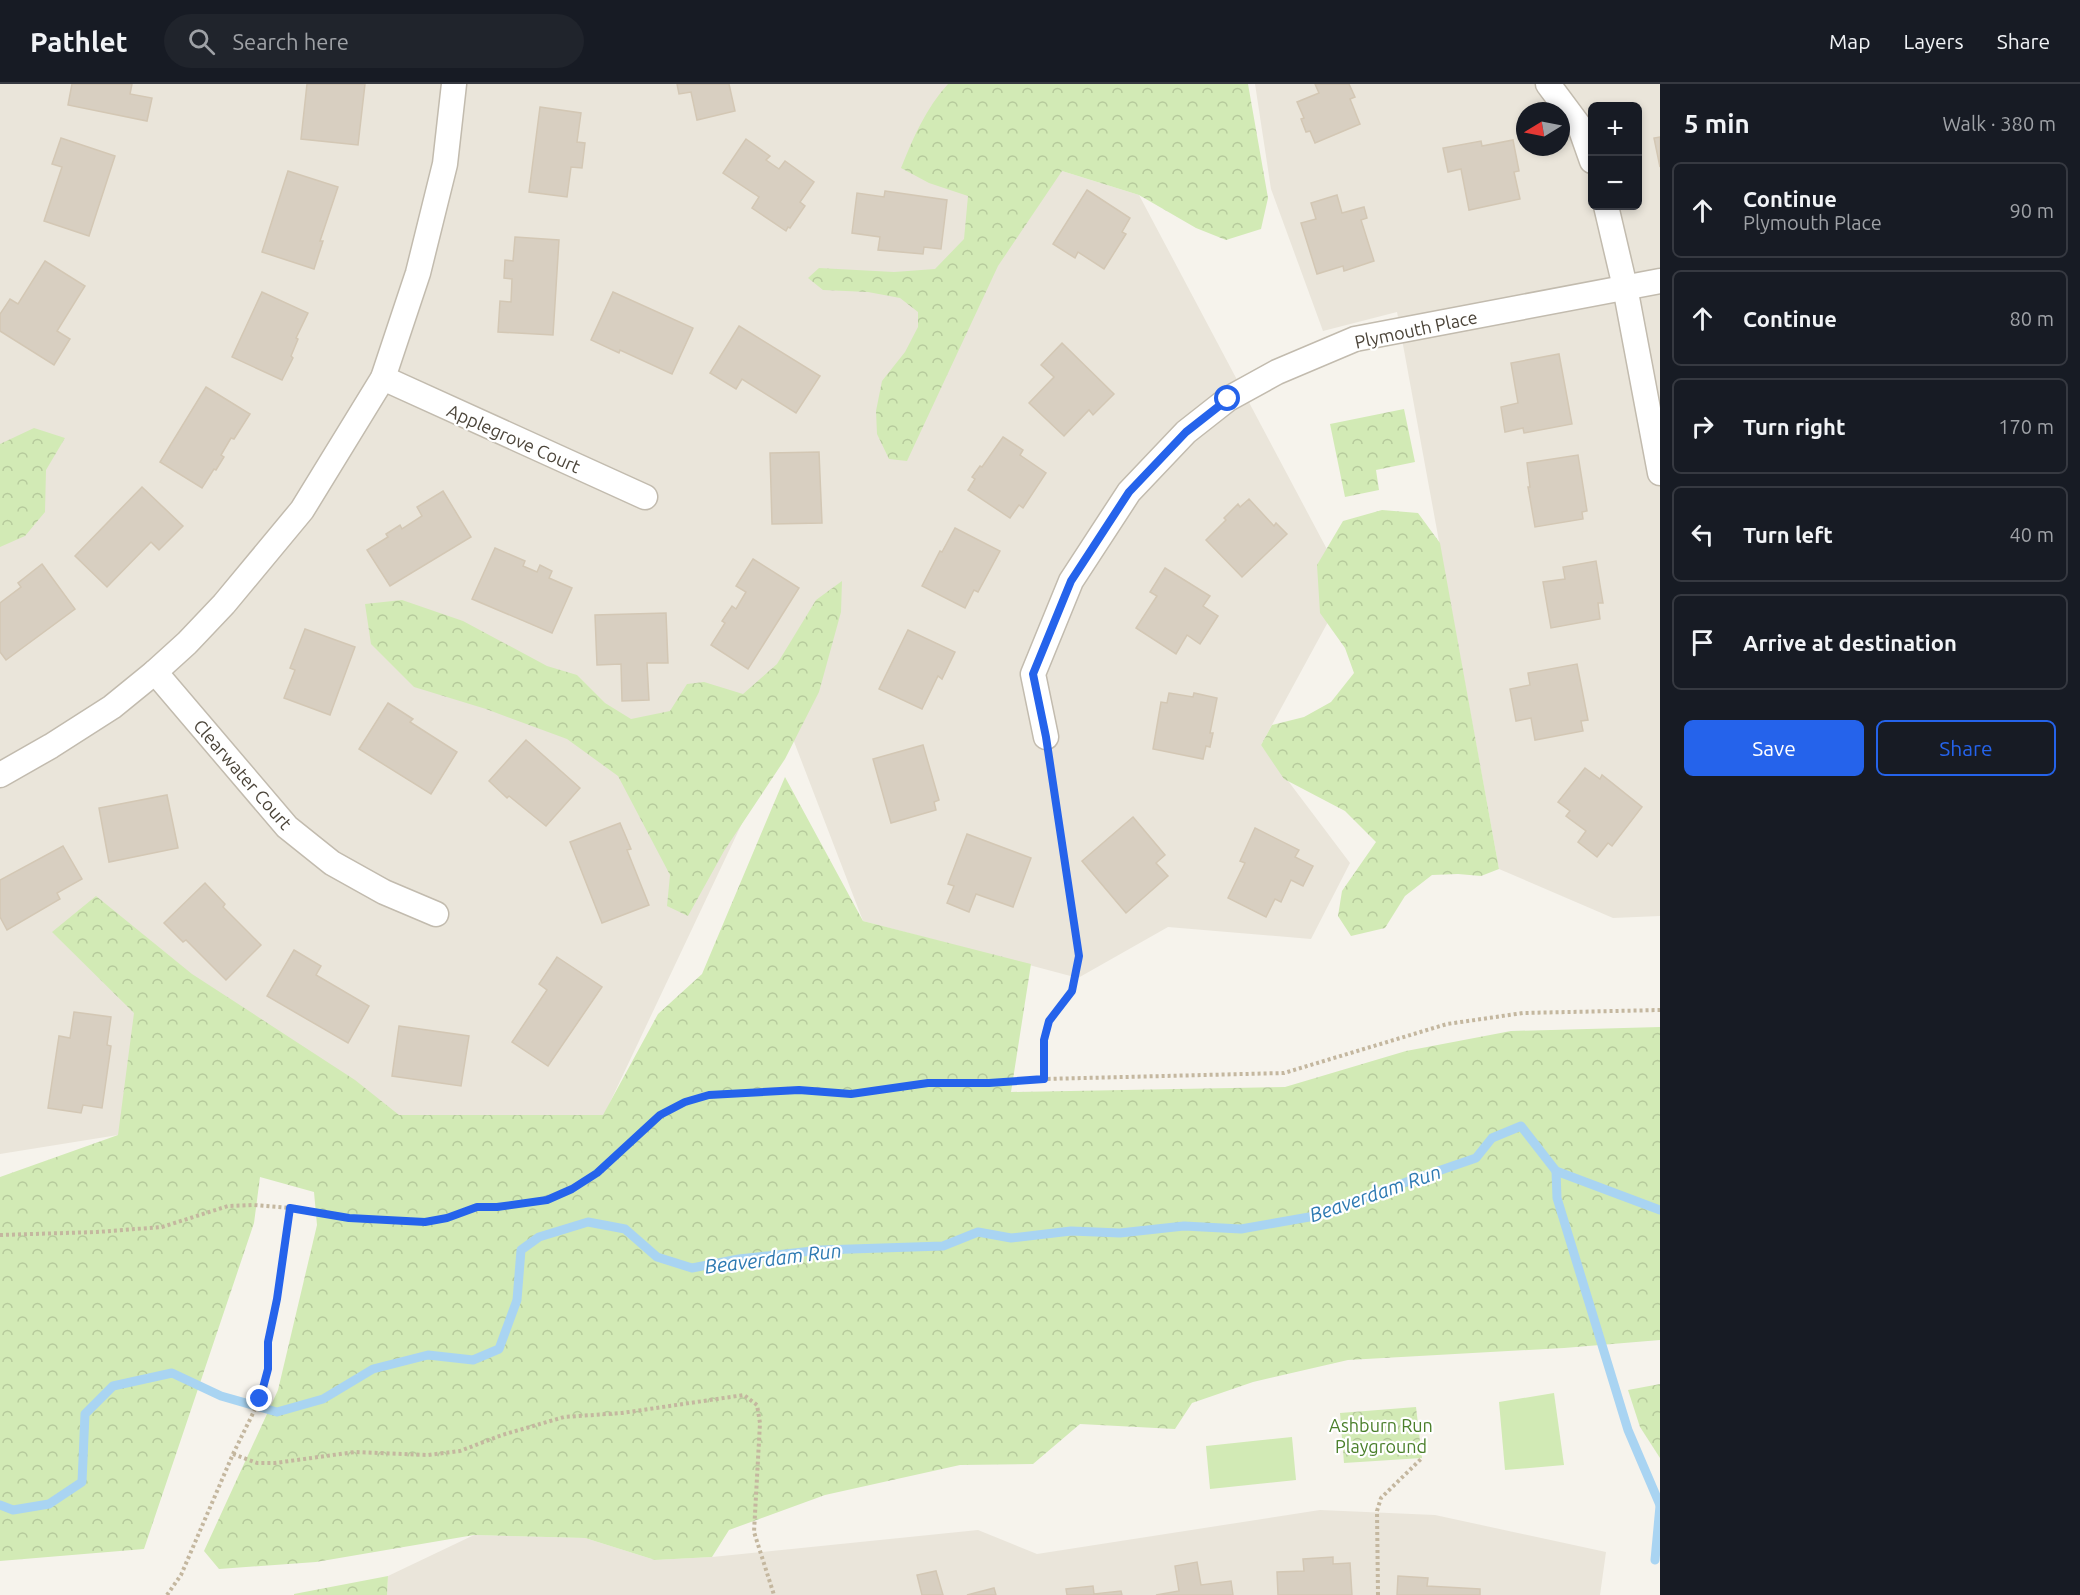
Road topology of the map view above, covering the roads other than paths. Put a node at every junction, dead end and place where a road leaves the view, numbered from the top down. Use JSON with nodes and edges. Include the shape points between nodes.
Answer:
{"nodes":[{"id":1,"x":454,"y":84,"type":"edge"},
{"id":2,"x":1548,"y":84,"type":"edge"},
{"id":3,"x":1591,"y":156,"type":"edge"},
{"id":4,"x":1607,"y":210,"type":"edge"},
{"id":5,"x":1660,"y":281,"type":"edge"},
{"id":6,"x":1625,"y":287,"type":"junction"},
{"id":7,"x":383,"y":378,"type":"junction"},
{"id":8,"x":1660,"y":473,"type":"edge"},
{"id":9,"x":645,"y":497,"type":"dead end"},
{"id":10,"x":155,"y":672,"type":"junction"},
{"id":11,"x":1046,"y":737,"type":"road end"},
{"id":12,"x":0,"y":775,"type":"edge"},
{"id":13,"x":436,"y":914,"type":"dead end"}],
"edges":[{"from":1,"to":7,"type":"street","via":[[445,164],[418,273]]},
{"from":2,"to":3,"type":"street","via":[[1580,127]]},
{"from":4,"to":6,"type":"street"},
{"from":5,"to":6,"type":"street","name":"Plymouth Place"},
{"from":6,"to":8,"type":"street"},
{"from":6,"to":11,"type":"street","name":"Plymouth Place","via":[[1355,339],[1277,372],[1228,399],[1186,432],[1129,492],[1071,581],[1033,674]]},
{"from":7,"to":9,"type":"street","name":"Applegrove Court"},
{"from":7,"to":10,"type":"street","via":[[302,510],[224,604]]},
{"from":10,"to":12,"type":"street","via":[[112,707]]},
{"from":10,"to":13,"type":"street","name":"Clearwater Court","via":[[288,827],[332,863],[384,892]]}]}
